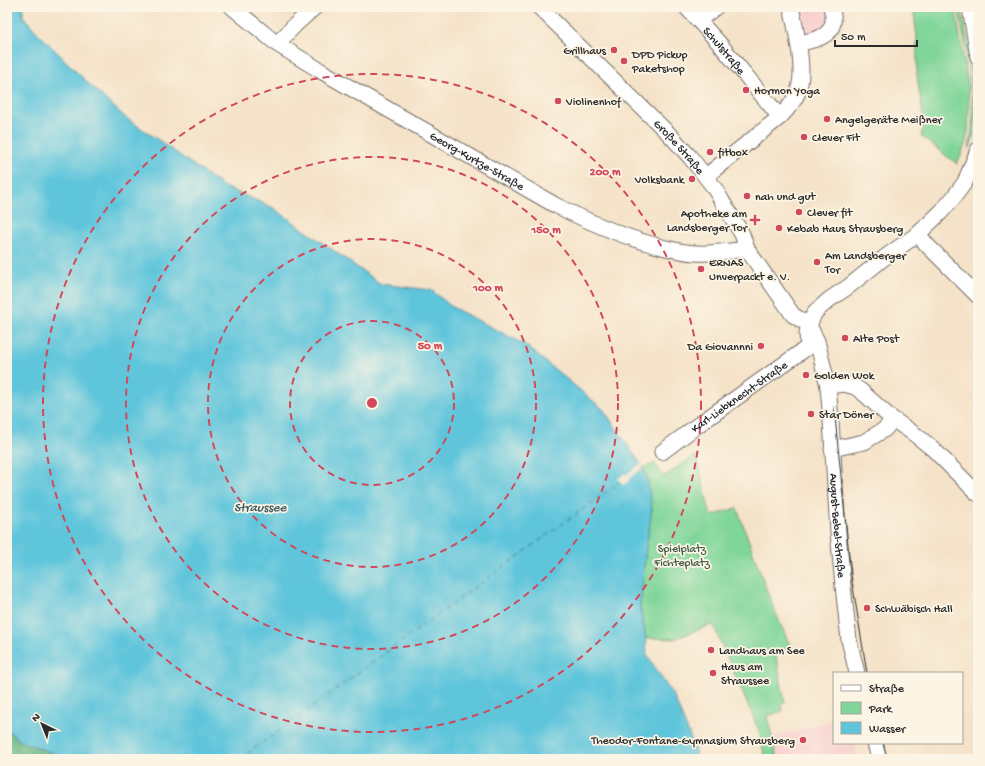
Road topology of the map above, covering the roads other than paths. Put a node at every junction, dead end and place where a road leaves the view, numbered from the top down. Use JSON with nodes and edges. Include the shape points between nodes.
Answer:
{"nodes":[{"id":1,"x":232,"y":7,"type":"edge"},
{"id":2,"x":315,"y":7,"type":"edge"},
{"id":3,"x":539,"y":7,"type":"edge"},
{"id":4,"x":686,"y":7,"type":"edge"},
{"id":5,"x":716,"y":7,"type":"edge"},
{"id":6,"x":791,"y":7,"type":"edge"},
{"id":7,"x":831,"y":7,"type":"edge"},
{"id":8,"x":970,"y":7,"type":"edge"},
{"id":9,"x":699,"y":20,"type":"junction"},
{"id":10,"x":798,"y":43,"type":"junction"},
{"id":11,"x":277,"y":44,"type":"junction"},
{"id":12,"x":978,"y":57,"type":"edge"},
{"id":13,"x":780,"y":117,"type":"junction"},
{"id":14,"x":978,"y":150,"type":"edge"},
{"id":15,"x":706,"y":176,"type":"junction"},
{"id":16,"x":918,"y":234,"type":"junction"},
{"id":17,"x":747,"y":249,"type":"junction"},
{"id":18,"x":848,"y":287,"type":"junction"},
{"id":19,"x":978,"y":296,"type":"edge"},
{"id":20,"x":790,"y":310,"type":"junction"},
{"id":21,"x":810,"y":324,"type":"junction"},
{"id":22,"x":812,"y":344,"type":"junction"},
{"id":23,"x":827,"y":382,"type":"junction"},
{"id":24,"x":891,"y":418,"type":"junction"},
{"id":25,"x":832,"y":449,"type":"junction"},
{"id":26,"x":662,"y":452,"type":"dead end"},
{"id":27,"x":978,"y":494,"type":"edge"},
{"id":28,"x":857,"y":672,"type":"edge"},
{"id":29,"x":875,"y":744,"type":"edge"},
{"id":30,"x":879,"y":759,"type":"edge"}],
"edges":[{"from":1,"to":11,"type":"street","name":"Georg-Kurtze-Straße"},
{"from":2,"to":11,"type":"street"},
{"from":3,"to":15,"type":"street","name":"Große Straße","via":[[670,136]]},
{"from":4,"to":9,"type":"street","name":"Schulstraße"},
{"from":5,"to":9,"type":"street","name":"Schulstraße"},
{"from":6,"to":10,"type":"street"},
{"from":7,"to":10,"type":"street","via":[[833,23],[828,33],[819,39]]},
{"from":8,"to":12,"type":"street"},
{"from":9,"to":13,"type":"street","name":"Schulstraße"},
{"from":10,"to":13,"type":"street","via":[[800,82],[795,99]]},
{"from":11,"to":17,"type":"street","name":"Georg-Kurtze-Straße","via":[[579,217],[614,232],[672,249],[712,254]]},
{"from":13,"to":15,"type":"street"},
{"from":14,"to":16,"type":"street","via":[[965,182],[958,192]]},
{"from":15,"to":17,"type":"street","name":"Große Straße","via":[[742,234]]},
{"from":16,"to":18,"type":"street"},
{"from":16,"to":19,"type":"street"},
{"from":17,"to":20,"type":"street","name":"Große Straße"},
{"from":18,"to":21,"type":"street","via":[[818,309]]},
{"from":18,"to":22,"type":"street","via":[[822,322]]},
{"from":20,"to":21,"type":"street","name":"Große Straße","via":[[792,315]]},
{"from":20,"to":22,"type":"street","name":"Große Straße","via":[[790,322]]},
{"from":21,"to":22,"type":"street","name":"August-Bebel-Straße"},
{"from":22,"to":23,"type":"street","name":"August-Bebel-Straße"},
{"from":22,"to":26,"type":"street","name":"Karl-Liebknecht-Straße"},
{"from":23,"to":24,"type":"street","via":[[855,387]]},
{"from":23,"to":25,"type":"street","name":"August-Bebel-Straße"},
{"from":24,"to":25,"type":"street","via":[[885,429],[864,442]]},
{"from":24,"to":27,"type":"street","via":[[932,448]]},
{"from":25,"to":28,"type":"street","name":"August-Bebel-Straße","via":[[843,586],[849,640]]},
{"from":29,"to":30,"type":"street"}]}
